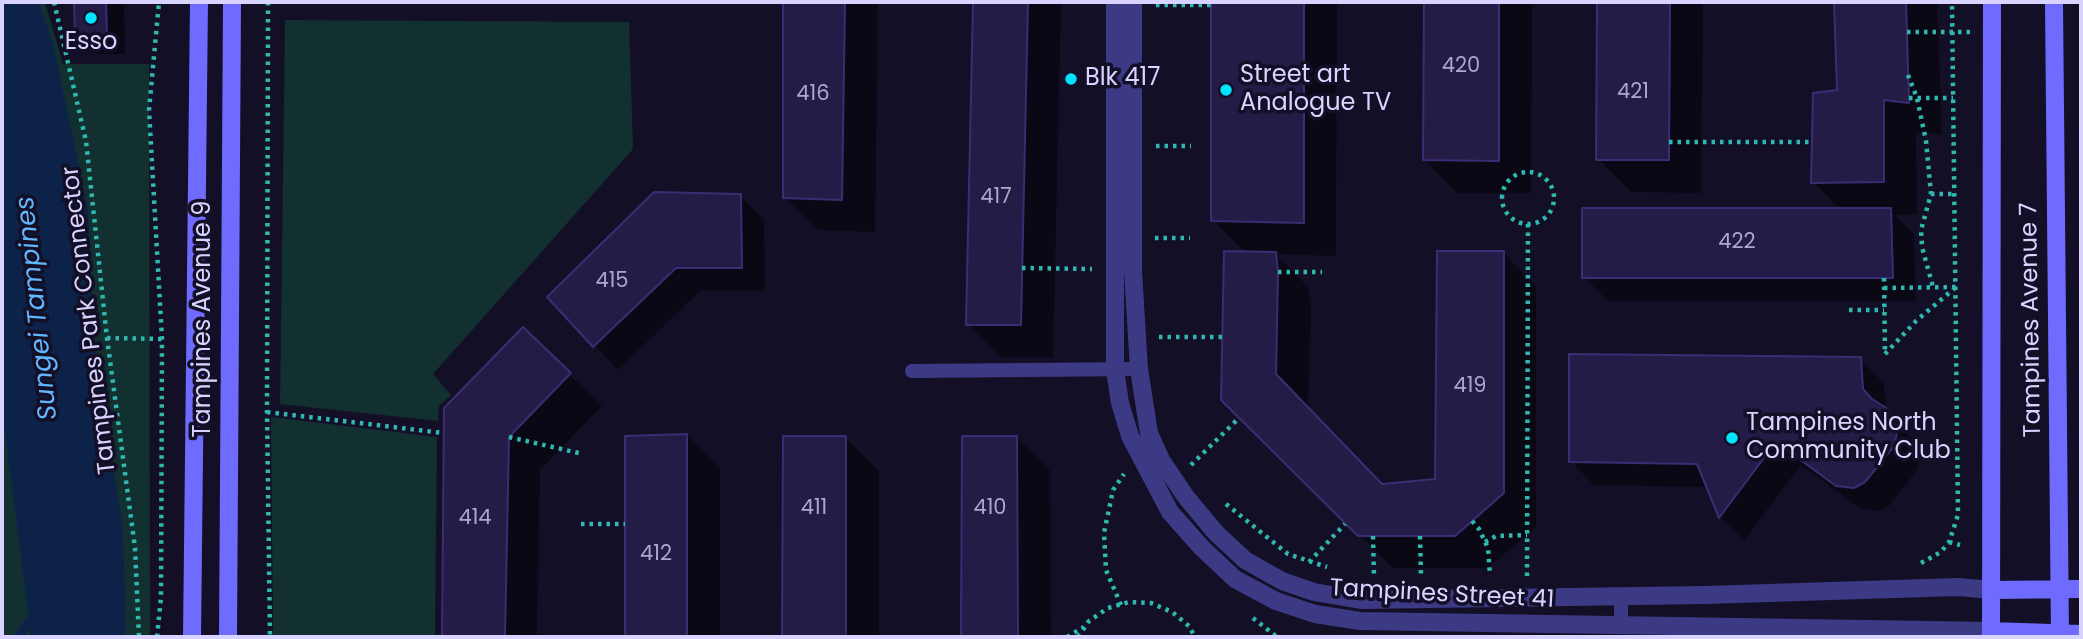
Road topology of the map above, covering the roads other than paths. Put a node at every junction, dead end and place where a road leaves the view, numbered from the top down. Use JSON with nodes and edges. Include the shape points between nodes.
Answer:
{"nodes":[{"id":1,"x":200,"y":2,"type":"edge"},
{"id":2,"x":232,"y":2,"type":"edge"},
{"id":3,"x":1115,"y":2,"type":"edge"},
{"id":4,"x":1133,"y":2,"type":"edge"},
{"id":5,"x":1992,"y":2,"type":"edge"},
{"id":6,"x":2054,"y":2,"type":"edge"},
{"id":7,"x":1139,"y":369,"type":"junction"},
{"id":8,"x":1115,"y":370,"type":"junction"},
{"id":9,"x":912,"y":371,"type":"dead end"},
{"id":10,"x":2081,"y":589,"type":"edge"},
{"id":11,"x":1992,"y":590,"type":"junction"},
{"id":12,"x":2059,"y":590,"type":"junction"},
{"id":13,"x":1621,"y":596,"type":"junction"},
{"id":14,"x":1621,"y":626,"type":"junction"},
{"id":15,"x":1992,"y":634,"type":"edge"},
{"id":16,"x":2081,"y":634,"type":"edge"},
{"id":17,"x":2060,"y":635,"type":"edge"},
{"id":18,"x":192,"y":637,"type":"edge"},
{"id":19,"x":228,"y":637,"type":"edge"}],
"edges":[{"from":1,"to":18,"type":"main road","name":"Tampines Avenue 9"},
{"from":2,"to":19,"type":"main road","name":"Tampines Avenue 9"},
{"from":3,"to":8,"type":"street","name":"Tampines Street 41"},
{"from":4,"to":7,"type":"street","name":"Tampines Street 41","via":[[1133,271]]},
{"from":5,"to":11,"type":"main road","name":"Tampines Avenue 7"},
{"from":6,"to":12,"type":"main road","name":"Tampines Avenue 7"},
{"from":7,"to":8,"type":"lane"},
{"from":7,"to":13,"type":"street","name":"Tampines Street 41","via":[[1149,433],[1161,460],[1216,533],[1245,560],[1282,581],[1362,600]]},
{"from":8,"to":9,"type":"lane"},
{"from":8,"to":14,"type":"street","name":"Tampines Street 41","via":[[1130,436],[1170,512],[1235,579],[1276,601],[1315,614],[1360,621]]},
{"from":10,"to":12,"type":"main road","name":"Tampines Street 41"},
{"from":11,"to":12,"type":"main road","name":"Tampines Street 41"},
{"from":11,"to":13,"type":"street","name":"Tampines Street 41","via":[[1958,587]]},
{"from":11,"to":15,"type":"main road","name":"Tampines Avenue 7"},
{"from":12,"to":17,"type":"main road","name":"Tampines Avenue 7"},
{"from":13,"to":14,"type":"lane"},
{"from":14,"to":15,"type":"street","name":"Tampines Street 41"},
{"from":15,"to":17,"type":"main road","name":"Tampines Street 41"},
{"from":16,"to":17,"type":"main road","name":"Tampines Street 41"}]}
